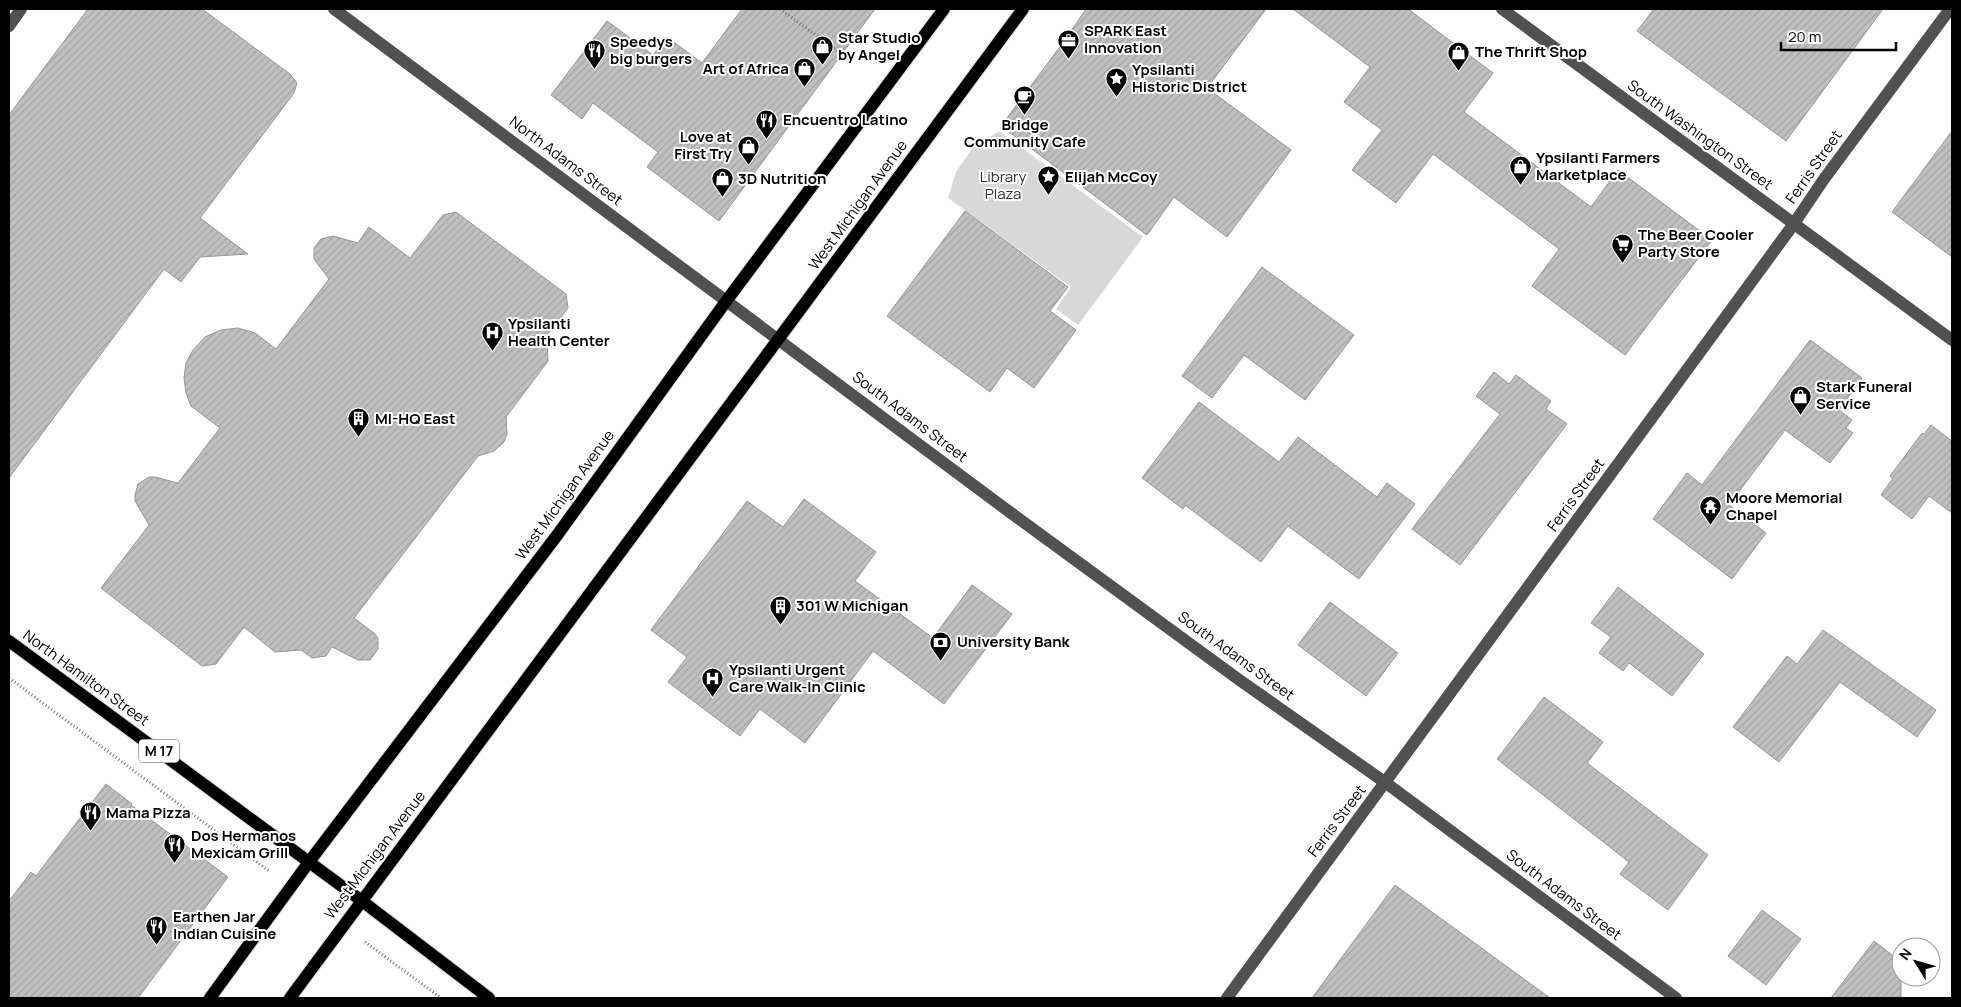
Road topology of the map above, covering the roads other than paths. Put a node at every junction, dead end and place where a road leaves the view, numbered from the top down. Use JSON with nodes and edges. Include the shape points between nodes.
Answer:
{"nodes":[{"id":1,"x":21,"y":9,"type":"edge"},
{"id":2,"x":334,"y":9,"type":"edge"},
{"id":3,"x":944,"y":9,"type":"edge"},
{"id":4,"x":1023,"y":9,"type":"edge"},
{"id":5,"x":1502,"y":9,"type":"edge"},
{"id":6,"x":1950,"y":9,"type":"edge"},
{"id":7,"x":9,"y":26,"type":"edge"},
{"id":8,"x":1794,"y":225,"type":"junction"},
{"id":9,"x":727,"y":300,"type":"junction"},
{"id":10,"x":778,"y":339,"type":"junction"},
{"id":11,"x":1952,"y":340,"type":"edge"},
{"id":12,"x":9,"y":641,"type":"edge"},
{"id":13,"x":1386,"y":783,"type":"junction"},
{"id":14,"x":309,"y":862,"type":"junction"},
{"id":15,"x":362,"y":901,"type":"junction"},
{"id":16,"x":210,"y":998,"type":"edge"},
{"id":17,"x":290,"y":998,"type":"edge"},
{"id":18,"x":488,"y":998,"type":"edge"},
{"id":19,"x":1227,"y":998,"type":"edge"},
{"id":20,"x":1676,"y":998,"type":"edge"}],
"edges":[{"from":1,"to":7,"type":"street"},
{"from":2,"to":9,"type":"street","name":"North Adams Street"},
{"from":3,"to":9,"type":"main road","name":"West Michigan Avenue"},
{"from":4,"to":10,"type":"main road","name":"West Michigan Avenue"},
{"from":5,"to":8,"type":"street","name":"South Washington Street"},
{"from":6,"to":8,"type":"street","name":"Ferris Street","via":[[1824,179]]},
{"from":8,"to":11,"type":"street","name":"South Washington Street"},
{"from":8,"to":13,"type":"street","name":"Ferris Street"},
{"from":9,"to":10,"type":"street","name":"North Adams Street"},
{"from":9,"to":14,"type":"main road","name":"West Michigan Avenue","via":[[558,534]]},
{"from":10,"to":13,"type":"street","name":"South Adams Street","via":[[1238,679]]},
{"from":10,"to":15,"type":"main road","name":"West Michigan Avenue"},
{"from":12,"to":14,"type":"main road","name":"North Hamilton Street","number":"M 17"},
{"from":13,"to":19,"type":"street","name":"Ferris Street"},
{"from":13,"to":20,"type":"street","name":"South Adams Street"},
{"from":14,"to":15,"type":"main road","name":"North Hamilton Street"},
{"from":14,"to":16,"type":"main road","name":"West Michigan Avenue"},
{"from":15,"to":17,"type":"main road","name":"West Michigan Avenue"},
{"from":15,"to":18,"type":"main road","name":"North Hamilton Street"}]}
